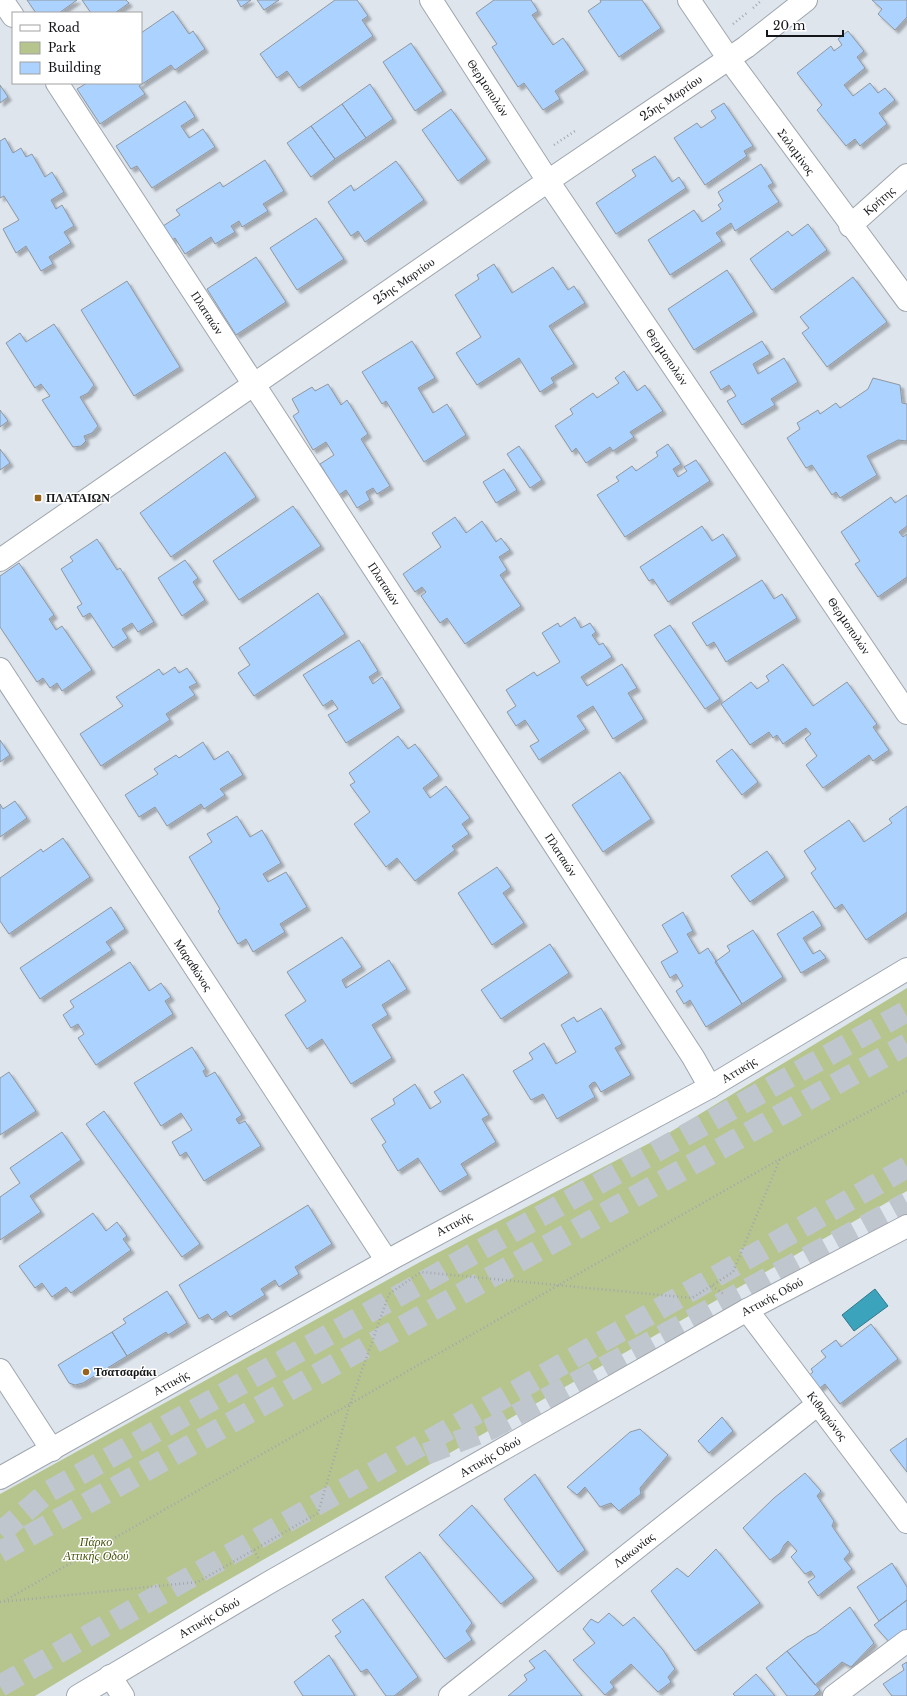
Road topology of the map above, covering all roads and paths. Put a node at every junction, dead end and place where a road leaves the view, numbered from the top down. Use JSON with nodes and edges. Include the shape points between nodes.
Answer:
{"nodes":[{"id":1,"x":2,"y":0,"type":"edge"},
{"id":2,"x":431,"y":0,"type":"edge"},
{"id":3,"x":689,"y":0,"type":"edge"},
{"id":4,"x":762,"y":0,"type":"edge"},
{"id":5,"x":806,"y":0,"type":"edge"},
{"id":6,"x":12,"y":15,"type":"edge"},
{"id":7,"x":714,"y":38,"type":"junction"},
{"id":8,"x":729,"y":59,"type":"junction"},
{"id":9,"x":58,"y":84,"type":"edge"},
{"id":10,"x":578,"y":129,"type":"dead end"},
{"id":11,"x":907,"y":176,"type":"edge"},
{"id":12,"x":553,"y":178,"type":"junction"},
{"id":13,"x":850,"y":226,"type":"junction"},
{"id":14,"x":907,"y":300,"type":"edge"},
{"id":15,"x":254,"y":385,"type":"junction"},
{"id":16,"x":0,"y":560,"type":"edge"},
{"id":17,"x":0,"y":669,"type":"edge"},
{"id":18,"x":907,"y":713,"type":"edge"},
{"id":19,"x":907,"y":969,"type":"edge"},
{"id":20,"x":710,"y":1087,"type":"junction"},
{"id":21,"x":907,"y":1091,"type":"edge"},
{"id":22,"x":780,"y":1159,"type":"junction"},
{"id":23,"x":907,"y":1226,"type":"edge"},
{"id":24,"x":387,"y":1261,"type":"junction"},
{"id":25,"x":559,"y":1284,"type":"junction"},
{"id":26,"x":747,"y":1310,"type":"junction"},
{"id":27,"x":0,"y":1370,"type":"edge"},
{"id":28,"x":350,"y":1404,"type":"junction"},
{"id":29,"x":818,"y":1404,"type":"junction"},
{"id":30,"x":52,"y":1450,"type":"junction"},
{"id":31,"x":0,"y":1478,"type":"edge"},
{"id":32,"x":907,"y":1522,"type":"edge"},
{"id":33,"x":0,"y":1603,"type":"edge"},
{"id":34,"x":907,"y":1641,"type":"edge"},
{"id":35,"x":110,"y":1676,"type":"junction"},
{"id":36,"x":78,"y":1696,"type":"edge"},
{"id":37,"x":123,"y":1696,"type":"edge"},
{"id":38,"x":450,"y":1696,"type":"edge"},
{"id":39,"x":834,"y":1696,"type":"edge"}],
"edges":[{"from":1,"to":6,"type":"street"},
{"from":2,"to":12,"type":"street","name":"Θερμοπυλών"},
{"from":3,"to":7,"type":"street","name":"Σαλαμίνος"},
{"from":4,"to":7,"type":"path"},
{"from":5,"to":8,"type":"street","name":"25ης Μαρτίου"},
{"from":7,"to":8,"type":"street","name":"Σαλαμίνος"},
{"from":8,"to":12,"type":"street","name":"25ης Μαρτίου"},
{"from":8,"to":13,"type":"street","name":"Σαλαμίνος"},
{"from":9,"to":15,"type":"street","name":"Πλαταιών"},
{"from":10,"to":12,"type":"path","via":[[550,150]]},
{"from":11,"to":13,"type":"street","name":"Κρήτης"},
{"from":12,"to":15,"type":"street","name":"25ης Μαρτίου"},
{"from":12,"to":18,"type":"street","name":"Θερμοπυλών"},
{"from":13,"to":14,"type":"street","name":"Σαλαμίνος"},
{"from":15,"to":16,"type":"street","name":"25ης Μαρτίου"},
{"from":15,"to":20,"type":"street","name":"Πλαταιών","via":[[693,1057]]},
{"from":17,"to":24,"type":"street","name":"Μαραθώνος"},
{"from":19,"to":20,"type":"street","name":"Αττικής"},
{"from":20,"to":24,"type":"street","name":"Αττικής"},
{"from":21,"to":22,"type":"path"},
{"from":22,"to":25,"type":"path"},
{"from":22,"to":25,"type":"path","via":[[733,1272],[692,1298]]},
{"from":23,"to":26,"type":"street","name":"Αττικής Οδού"},
{"from":24,"to":30,"type":"street","name":"Αττικής"},
{"from":25,"to":28,"type":"path"},
{"from":25,"to":28,"type":"path","via":[[421,1272],[389,1294]]},
{"from":26,"to":29,"type":"street","name":"Κιθαιρώνος"},
{"from":26,"to":35,"type":"street","name":"Αττικής Οδού"},
{"from":27,"to":30,"type":"street"},
{"from":28,"to":33,"type":"path"},
{"from":28,"to":33,"type":"path","via":[[318,1513],[235,1561],[198,1582]]},
{"from":29,"to":32,"type":"street","name":"Κιθαιρώνος"},
{"from":29,"to":38,"type":"street","name":"Λακωνίας"},
{"from":30,"to":31,"type":"street","name":"Αττικής"},
{"from":34,"to":39,"type":"street"},
{"from":35,"to":36,"type":"street","name":"Αττικής Οδού"},
{"from":35,"to":37,"type":"street"}]}
